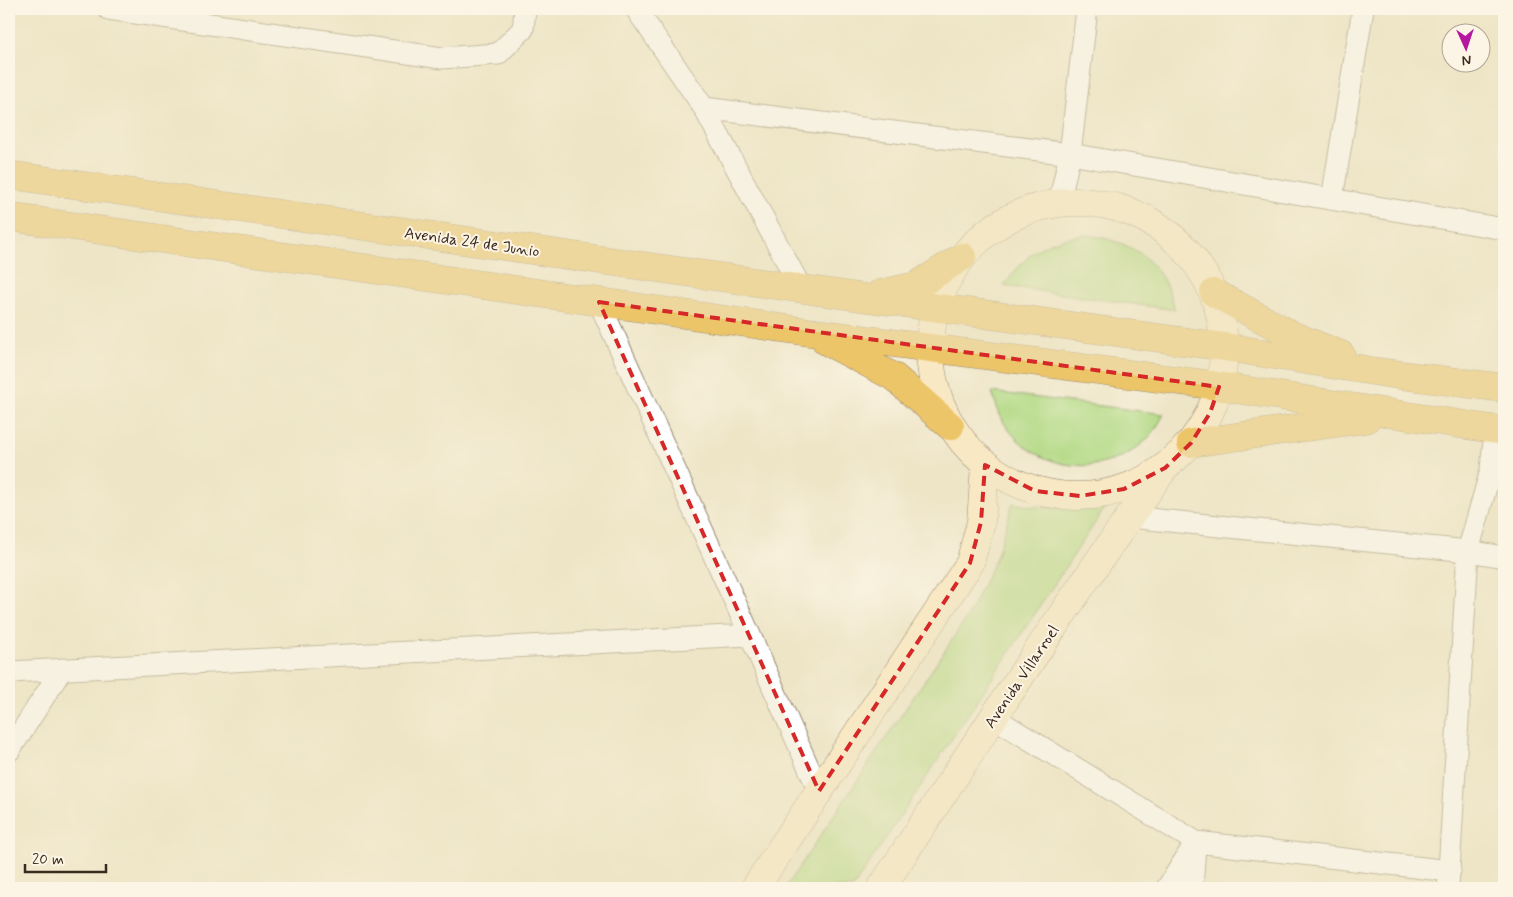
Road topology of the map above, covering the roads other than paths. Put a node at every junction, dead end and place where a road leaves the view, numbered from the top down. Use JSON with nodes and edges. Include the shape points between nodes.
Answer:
{"nodes":[{"id":1,"x":108,"y":9,"type":"edge"},
{"id":2,"x":525,"y":9,"type":"edge"},
{"id":3,"x":636,"y":9,"type":"edge"},
{"id":4,"x":1087,"y":9,"type":"edge"},
{"id":5,"x":1363,"y":9,"type":"edge"},
{"id":6,"x":704,"y":108,"type":"junction"},
{"id":7,"x":1070,"y":154,"type":"junction"},
{"id":8,"x":9,"y":174,"type":"edge"},
{"id":9,"x":1332,"y":199,"type":"junction"},
{"id":10,"x":1059,"y":203,"type":"junction"},
{"id":11,"x":9,"y":217,"type":"edge"},
{"id":12,"x":1504,"y":229,"type":"edge"},
{"id":13,"x":962,"y":257,"type":"junction"},
{"id":14,"x":801,"y":288,"type":"junction"},
{"id":15,"x":1214,"y":293,"type":"junction"},
{"id":16,"x":866,"y":298,"type":"junction"},
{"id":17,"x":599,"y":302,"type":"junction"},
{"id":18,"x":936,"y":306,"type":"junction"},
{"id":19,"x":809,"y":332,"type":"junction"},
{"id":20,"x":929,"y":347,"type":"junction"},
{"id":21,"x":1225,"y":347,"type":"junction"},
{"id":22,"x":1385,"y":373,"type":"junction"},
{"id":23,"x":1220,"y":387,"type":"junction"},
{"id":24,"x":1504,"y":388,"type":"edge"},
{"id":25,"x":1398,"y":415,"type":"junction"},
{"id":26,"x":950,"y":426,"type":"junction"},
{"id":27,"x":1500,"y":431,"type":"edge"},
{"id":28,"x":1191,"y":443,"type":"junction"},
{"id":29,"x":985,"y":465,"type":"junction"},
{"id":30,"x":1165,"y":468,"type":"junction"},
{"id":31,"x":1129,"y":517,"type":"junction"},
{"id":32,"x":1468,"y":551,"type":"junction"},
{"id":33,"x":1504,"y":557,"type":"edge"},
{"id":34,"x":750,"y":635,"type":"junction"},
{"id":35,"x":62,"y":669,"type":"junction"},
{"id":36,"x":9,"y":672,"type":"edge"},
{"id":37,"x":993,"y":717,"type":"junction"},
{"id":38,"x":9,"y":751,"type":"edge"},
{"id":39,"x":819,"y":791,"type":"junction"},
{"id":40,"x":1196,"y":842,"type":"junction"},
{"id":41,"x":1449,"y":880,"type":"edge"},
{"id":42,"x":755,"y":888,"type":"edge"},
{"id":43,"x":881,"y":888,"type":"edge"},
{"id":44,"x":1167,"y":888,"type":"edge"},
{"id":45,"x":1192,"y":888,"type":"edge"}],
"edges":[{"from":1,"to":2,"type":"street","via":[[442,58],[498,54],[523,29]]},
{"from":3,"to":6,"type":"street"},
{"from":4,"to":7,"type":"street"},
{"from":5,"to":9,"type":"street"},
{"from":6,"to":7,"type":"street"},
{"from":6,"to":14,"type":"street"},
{"from":7,"to":9,"type":"street"},
{"from":7,"to":10,"type":"street"},
{"from":8,"to":14,"type":"highway","name":"Avenida 24 de Junio"},
{"from":9,"to":12,"type":"street"},
{"from":10,"to":13,"type":"main road","via":[[1027,211],[997,226]]},
{"from":10,"to":15,"type":"main road","via":[[1092,203],[1125,210],[1162,229],[1193,258]]},
{"from":11,"to":17,"type":"highway"},
{"from":13,"to":16,"type":"highway","via":[[916,286]]},
{"from":13,"to":18,"type":"main road"},
{"from":14,"to":16,"type":"highway","name":"Avenida 24 de Junio"},
{"from":15,"to":21,"type":"main road"},
{"from":15,"to":22,"type":"highway","via":[[1294,336]]},
{"from":16,"to":18,"type":"highway","name":"Avenida 24 de Junio"},
{"from":17,"to":19,"type":"highway"},
{"from":17,"to":34,"type":"street"},
{"from":18,"to":20,"type":"main road"},
{"from":18,"to":21,"type":"highway","name":"Avenida 24 de Junio"},
{"from":19,"to":20,"type":"highway"},
{"from":19,"to":26,"type":"highway","via":[[894,377]]},
{"from":20,"to":23,"type":"highway"},
{"from":20,"to":26,"type":"main road","via":[[936,394]]},
{"from":21,"to":22,"type":"highway","name":"Avenida 24 de Junio"},
{"from":21,"to":23,"type":"main road"},
{"from":22,"to":24,"type":"highway"},
{"from":23,"to":25,"type":"highway"},
{"from":23,"to":28,"type":"main road","via":[[1210,413]]},
{"from":25,"to":27,"type":"highway"},
{"from":25,"to":28,"type":"highway"},
{"from":26,"to":29,"type":"main road"},
{"from":27,"to":32,"type":"street"},
{"from":28,"to":30,"type":"main road"},
{"from":29,"to":30,"type":"main road","via":[[1035,491],[1080,496],[1124,489]]},
{"from":29,"to":39,"type":"main road","via":[[981,522],[970,563]]},
{"from":30,"to":31,"type":"main road","name":"Avenida Villarroel"},
{"from":31,"to":32,"type":"street"},
{"from":31,"to":37,"type":"main road","name":"Avenida Villarroel"},
{"from":32,"to":33,"type":"street"},
{"from":32,"to":41,"type":"street"},
{"from":34,"to":35,"type":"street"},
{"from":34,"to":39,"type":"street"},
{"from":35,"to":36,"type":"street"},
{"from":35,"to":38,"type":"street"},
{"from":37,"to":40,"type":"street"},
{"from":37,"to":43,"type":"main road","name":"Avenida Villarroel"},
{"from":39,"to":42,"type":"main road"},
{"from":40,"to":41,"type":"street"},
{"from":40,"to":44,"type":"street"},
{"from":40,"to":45,"type":"street"}]}
